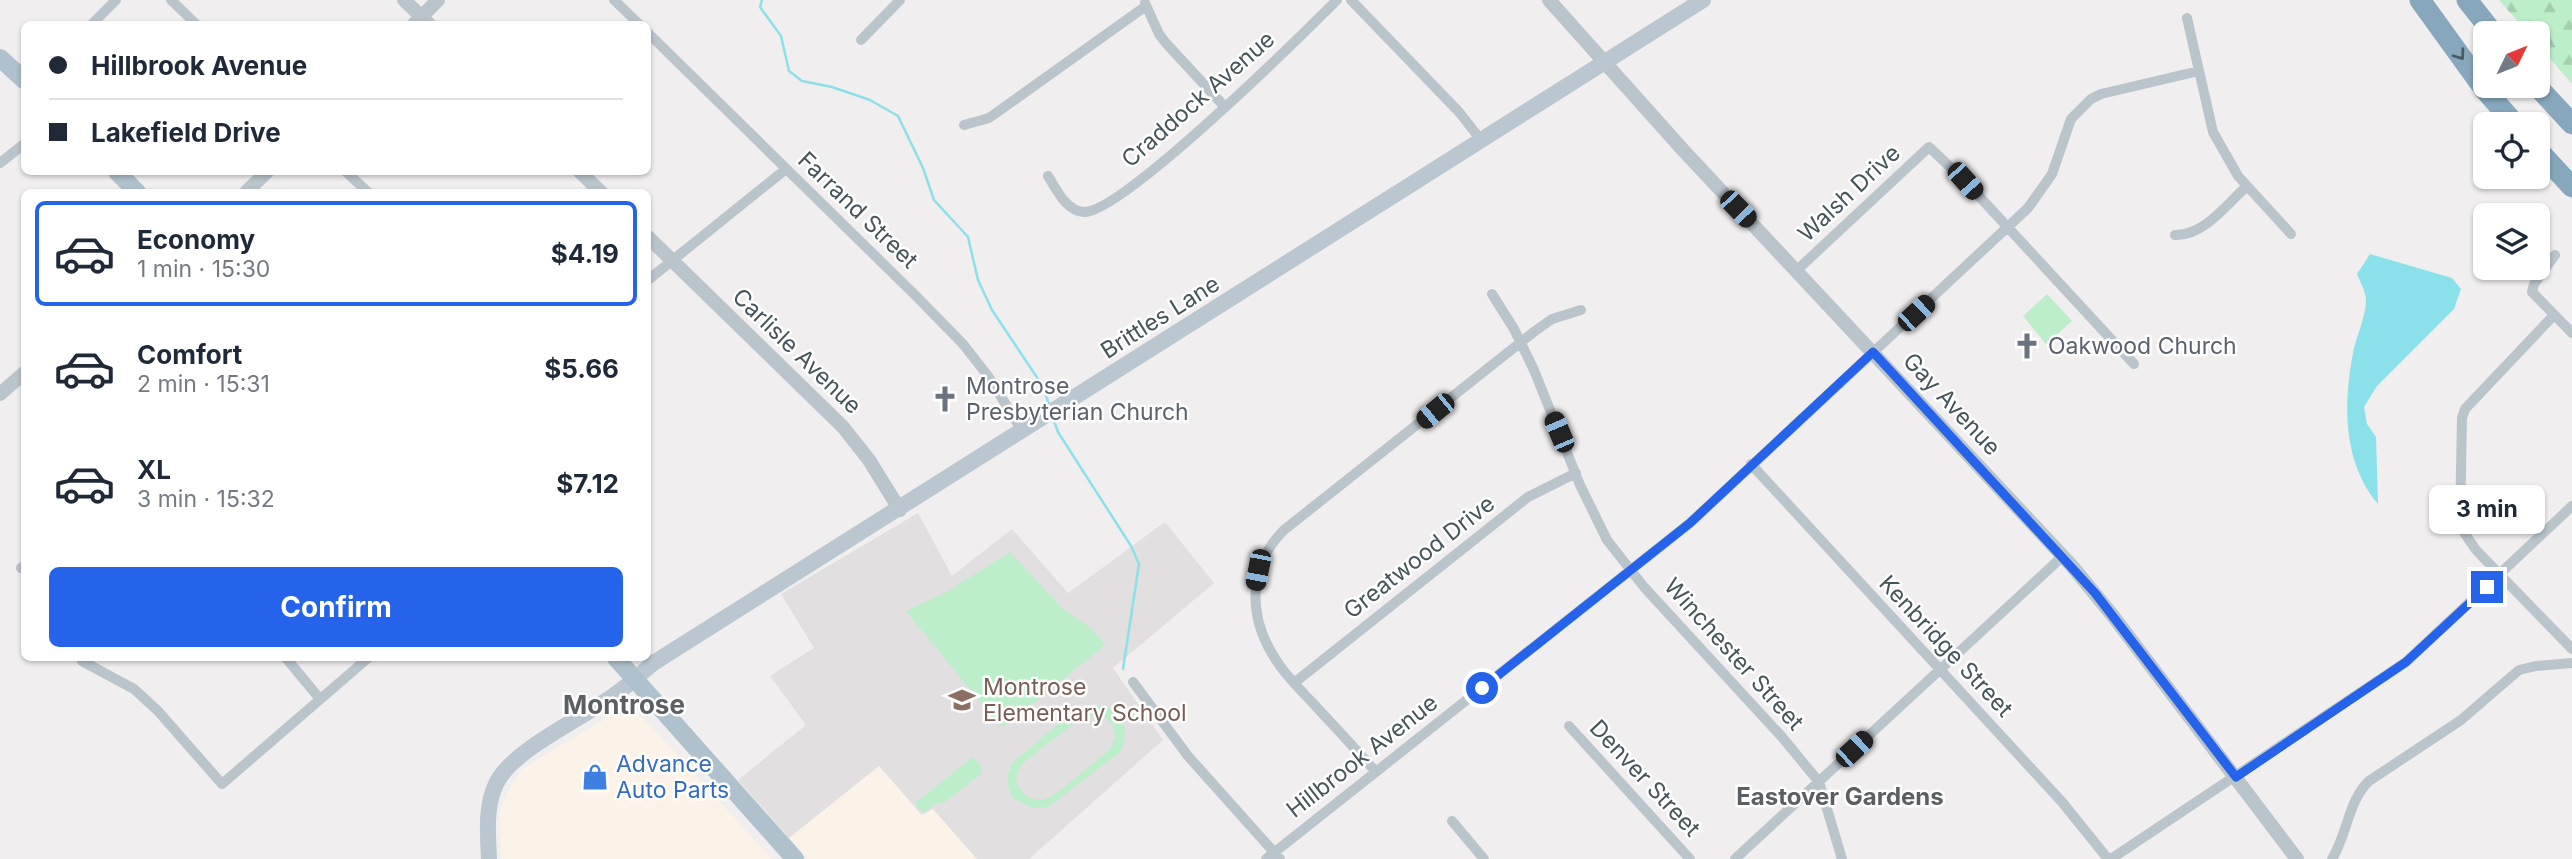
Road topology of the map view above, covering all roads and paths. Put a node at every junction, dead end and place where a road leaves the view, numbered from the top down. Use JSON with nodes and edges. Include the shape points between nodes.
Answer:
{"nodes":[{"id":1,"x":116,"y":0,"type":"edge"},
{"id":2,"x":172,"y":0,"type":"edge"},
{"id":3,"x":404,"y":0,"type":"edge"},
{"id":4,"x":438,"y":0,"type":"edge"},
{"id":5,"x":614,"y":0,"type":"edge"},
{"id":6,"x":900,"y":0,"type":"edge"},
{"id":7,"x":1337,"y":0,"type":"edge"},
{"id":8,"x":1351,"y":0,"type":"edge"},
{"id":9,"x":1549,"y":0,"type":"edge"},
{"id":10,"x":1703,"y":0,"type":"edge"},
{"id":11,"x":2420,"y":0,"type":"edge"},
{"id":12,"x":2467,"y":0,"type":"edge"},
{"id":13,"x":1145,"y":3,"type":"edge"},
{"id":14,"x":2187,"y":18,"type":"dead end"},
{"id":15,"x":95,"y":21,"type":"edge"},
{"id":16,"x":193,"y":21,"type":"edge"},
{"id":17,"x":420,"y":21,"type":"edge"},
{"id":18,"x":422,"y":21,"type":"edge"},
{"id":19,"x":636,"y":21,"type":"edge"},
{"id":20,"x":2484,"y":21,"type":"edge"},
{"id":21,"x":651,"y":36,"type":"edge"},
{"id":22,"x":861,"y":40,"type":"dead end"},
{"id":23,"x":0,"y":58,"type":"edge"},
{"id":24,"x":1605,"y":62,"type":"junction"},
{"id":25,"x":2199,"y":71,"type":"junction"},
{"id":26,"x":21,"y":77,"type":"edge"},
{"id":27,"x":2548,"y":98,"type":"edge"},
{"id":28,"x":1224,"y":106,"type":"junction"},
{"id":29,"x":2504,"y":112,"type":"edge"},
{"id":30,"x":2572,"y":124,"type":"edge"},
{"id":31,"x":964,"y":125,"type":"dead end"},
{"id":32,"x":1480,"y":140,"type":"junction"},
{"id":33,"x":21,"y":146,"type":"edge"},
{"id":34,"x":0,"y":163,"type":"edge"},
{"id":35,"x":2550,"y":163,"type":"edge"},
{"id":36,"x":786,"y":169,"type":"junction"},
{"id":37,"x":120,"y":175,"type":"edge"},
{"id":38,"x":264,"y":175,"type":"edge"},
{"id":39,"x":349,"y":175,"type":"edge"},
{"id":40,"x":583,"y":175,"type":"edge"},
{"id":41,"x":1048,"y":176,"type":"dead end"},
{"id":42,"x":2247,"y":186,"type":"junction"},
{"id":43,"x":2572,"y":187,"type":"edge"},
{"id":44,"x":134,"y":189,"type":"edge"},
{"id":45,"x":249,"y":189,"type":"edge"},
{"id":46,"x":365,"y":189,"type":"edge"},
{"id":47,"x":598,"y":189,"type":"edge"},
{"id":48,"x":2007,"y":227,"type":"junction"},
{"id":49,"x":2291,"y":234,"type":"dead end"},
{"id":50,"x":2175,"y":235,"type":"dead end"},
{"id":51,"x":651,"y":240,"type":"edge"},
{"id":52,"x":2555,"y":255,"type":"dead end"},
{"id":53,"x":671,"y":261,"type":"junction"},
{"id":54,"x":1796,"y":271,"type":"junction"},
{"id":55,"x":651,"y":278,"type":"edge"},
{"id":56,"x":1492,"y":294,"type":"dead end"},
{"id":57,"x":1581,"y":310,"type":"dead end"},
{"id":58,"x":2554,"y":315,"type":"junction"},
{"id":59,"x":2572,"y":333,"type":"edge"},
{"id":60,"x":1521,"y":343,"type":"junction"},
{"id":61,"x":1873,"y":352,"type":"junction"},
{"id":62,"x":2134,"y":364,"type":"dead end"},
{"id":63,"x":21,"y":376,"type":"edge"},
{"id":64,"x":0,"y":394,"type":"edge"},
{"id":65,"x":1023,"y":432,"type":"junction"},
{"id":66,"x":1752,"y":464,"type":"junction"},
{"id":67,"x":1576,"y":473,"type":"junction"},
{"id":68,"x":2572,"y":506,"type":"edge"},
{"id":69,"x":900,"y":510,"type":"junction"},
{"id":70,"x":2063,"y":556,"type":"junction"},
{"id":71,"x":1631,"y":571,"type":"junction"},
{"id":72,"x":2500,"y":574,"type":"junction"},
{"id":73,"x":2572,"y":649,"type":"edge"},
{"id":74,"x":82,"y":661,"type":"dead end"},
{"id":75,"x":288,"y":661,"type":"edge"},
{"id":76,"x":364,"y":661,"type":"edge"},
{"id":77,"x":619,"y":661,"type":"edge"},
{"id":78,"x":2572,"y":663,"type":"edge"},
{"id":79,"x":1940,"y":670,"type":"junction"},
{"id":80,"x":634,"y":678,"type":"junction"},
{"id":81,"x":1133,"y":682,"type":"dead end"},
{"id":82,"x":1294,"y":683,"type":"junction"},
{"id":83,"x":320,"y":699,"type":"junction"},
{"id":84,"x":1569,"y":726,"type":"dead end"},
{"id":85,"x":1376,"y":772,"type":"junction"},
{"id":86,"x":2236,"y":777,"type":"junction"},
{"id":87,"x":1819,"y":782,"type":"junction"},
{"id":88,"x":1452,"y":821,"type":"dead end"},
{"id":89,"x":1273,"y":857,"type":"edge"},
{"id":90,"x":489,"y":859,"type":"edge"},
{"id":91,"x":795,"y":859,"type":"edge"},
{"id":92,"x":1484,"y":859,"type":"edge"},
{"id":93,"x":1690,"y":859,"type":"edge"},
{"id":94,"x":1735,"y":859,"type":"edge"},
{"id":95,"x":1842,"y":859,"type":"edge"},
{"id":96,"x":2109,"y":859,"type":"edge"},
{"id":97,"x":2297,"y":859,"type":"edge"},
{"id":98,"x":2332,"y":859,"type":"edge"}],
"edges":[{"from":1,"to":15,"type":"street"},
{"from":2,"to":16,"type":"street"},
{"from":3,"to":17,"type":"street"},
{"from":4,"to":18,"type":"street"},
{"from":5,"to":19,"type":"street"},
{"from":6,"to":22,"type":"street"},
{"from":7,"to":28,"type":"street","name":"Craddock Avenue"},
{"from":8,"to":32,"type":"street","via":[[1459,112]]},
{"from":9,"to":24,"type":"street","name":"Gay Avenue"},
{"from":10,"to":24,"type":"main road","name":"Brittles Lane"},
{"from":11,"to":29,"type":"highway","one_way":true},
{"from":12,"to":20,"type":"highway"},
{"from":13,"to":28,"type":"street","via":[[1165,42]]},
{"from":13,"to":31,"type":"street","via":[[989,118]]},
{"from":14,"to":25,"type":"street"},
{"from":21,"to":36,"type":"street","name":"Farrand Street"},
{"from":23,"to":26,"type":"main road"},
{"from":24,"to":32,"type":"main road","name":"Brittles Lane"},
{"from":24,"to":54,"type":"street","name":"Gay Avenue"},
{"from":25,"to":42,"type":"street","via":[[2213,132]]},
{"from":25,"to":48,"type":"street","name":"Hillbrook Avenue","via":[[2091,99],[2071,119],[2045,187]]},
{"from":27,"to":30,"type":"highway"},
{"from":28,"to":41,"type":"street","name":"Craddock Avenue","via":[[1167,158],[1094,210],[1078,211],[1068,205]]},
{"from":32,"to":65,"type":"main road","name":"Brittles Lane"},
{"from":33,"to":34,"type":"street"},
{"from":35,"to":43,"type":"highway"},
{"from":36,"to":53,"type":"street"},
{"from":36,"to":65,"type":"street","name":"Farrand Street","via":[[963,344]]},
{"from":37,"to":44,"type":"main road"},
{"from":38,"to":45,"type":"street"},
{"from":39,"to":46,"type":"street"},
{"from":40,"to":47,"type":"street"},
{"from":42,"to":49,"type":"street"},
{"from":42,"to":50,"type":"street","via":[[2203,226],[2186,236]]},
{"from":48,"to":54,"type":"street","name":"Walsh Drive","via":[[1931,148]]},
{"from":48,"to":61,"type":"street","name":"Hillbrook Avenue"},
{"from":48,"to":62,"type":"street"},
{"from":51,"to":53,"type":"street","name":"Carlisle Avenue"},
{"from":52,"to":58,"type":"street","via":[[2532,292]]},
{"from":53,"to":55,"type":"street"},
{"from":53,"to":69,"type":"street","name":"Carlisle Avenue","via":[[843,427]]},
{"from":54,"to":61,"type":"street","name":"Gay Avenue"},
{"from":56,"to":60,"type":"street","name":"Winchester Street"},
{"from":57,"to":60,"type":"street","via":[[1552,319]]},
{"from":58,"to":59,"type":"street"},
{"from":58,"to":72,"type":"street","via":[[2470,402],[2462,418],[2460,522],[2476,550]]},
{"from":60,"to":67,"type":"street","name":"Winchester Street"},
{"from":60,"to":82,"type":"street","via":[[1273,542],[1258,570],[1256,612],[1275,660]]},
{"from":61,"to":66,"type":"street","name":"Hillbrook Avenue"},
{"from":61,"to":70,"type":"street","name":"Gay Avenue"},
{"from":63,"to":64,"type":"street"},
{"from":65,"to":69,"type":"main road","name":"Brittles Lane"},
{"from":66,"to":71,"type":"street","name":"Hillbrook Avenue"},
{"from":66,"to":79,"type":"street","name":"Kenbridge Street"},
{"from":67,"to":71,"type":"street","name":"Winchester Street","via":[[1600,528]]},
{"from":67,"to":82,"type":"street","name":"Greatwood Drive","via":[[1528,497]]},
{"from":68,"to":72,"type":"street"},
{"from":69,"to":80,"type":"main road","name":"Brittles Lane"},
{"from":70,"to":79,"type":"street"},
{"from":70,"to":86,"type":"street","name":"Gay Avenue"},
{"from":71,"to":85,"type":"street","name":"Hillbrook Avenue"},
{"from":71,"to":87,"type":"street","name":"Winchester Street"},
{"from":72,"to":73,"type":"street"},
{"from":72,"to":86,"type":"street","via":[[2406,662]]},
{"from":74,"to":83,"type":"street","via":[[134,689],[222,783]]},
{"from":75,"to":83,"type":"street"},
{"from":76,"to":83,"type":"street"},
{"from":77,"to":80,"type":"main road"},
{"from":78,"to":98,"type":"street","via":[[2519,670],[2470,714],[2369,781],[2359,792]]},
{"from":79,"to":87,"type":"street"},
{"from":79,"to":96,"type":"street","name":"Kenbridge Street"},
{"from":80,"to":90,"type":"main road","name":"Brittles Lane","via":[[502,773],[489,807]]},
{"from":80,"to":91,"type":"main road"},
{"from":81,"to":89,"type":"street"},
{"from":82,"to":85,"type":"street"},
{"from":84,"to":93,"type":"street","name":"Denver Street"},
{"from":85,"to":89,"type":"street","name":"Hillbrook Avenue"},
{"from":86,"to":96,"type":"street"},
{"from":86,"to":97,"type":"street","name":"Gay Avenue"},
{"from":87,"to":94,"type":"street"},
{"from":87,"to":95,"type":"street","name":"Winchester Street"},
{"from":88,"to":92,"type":"street"}]}
